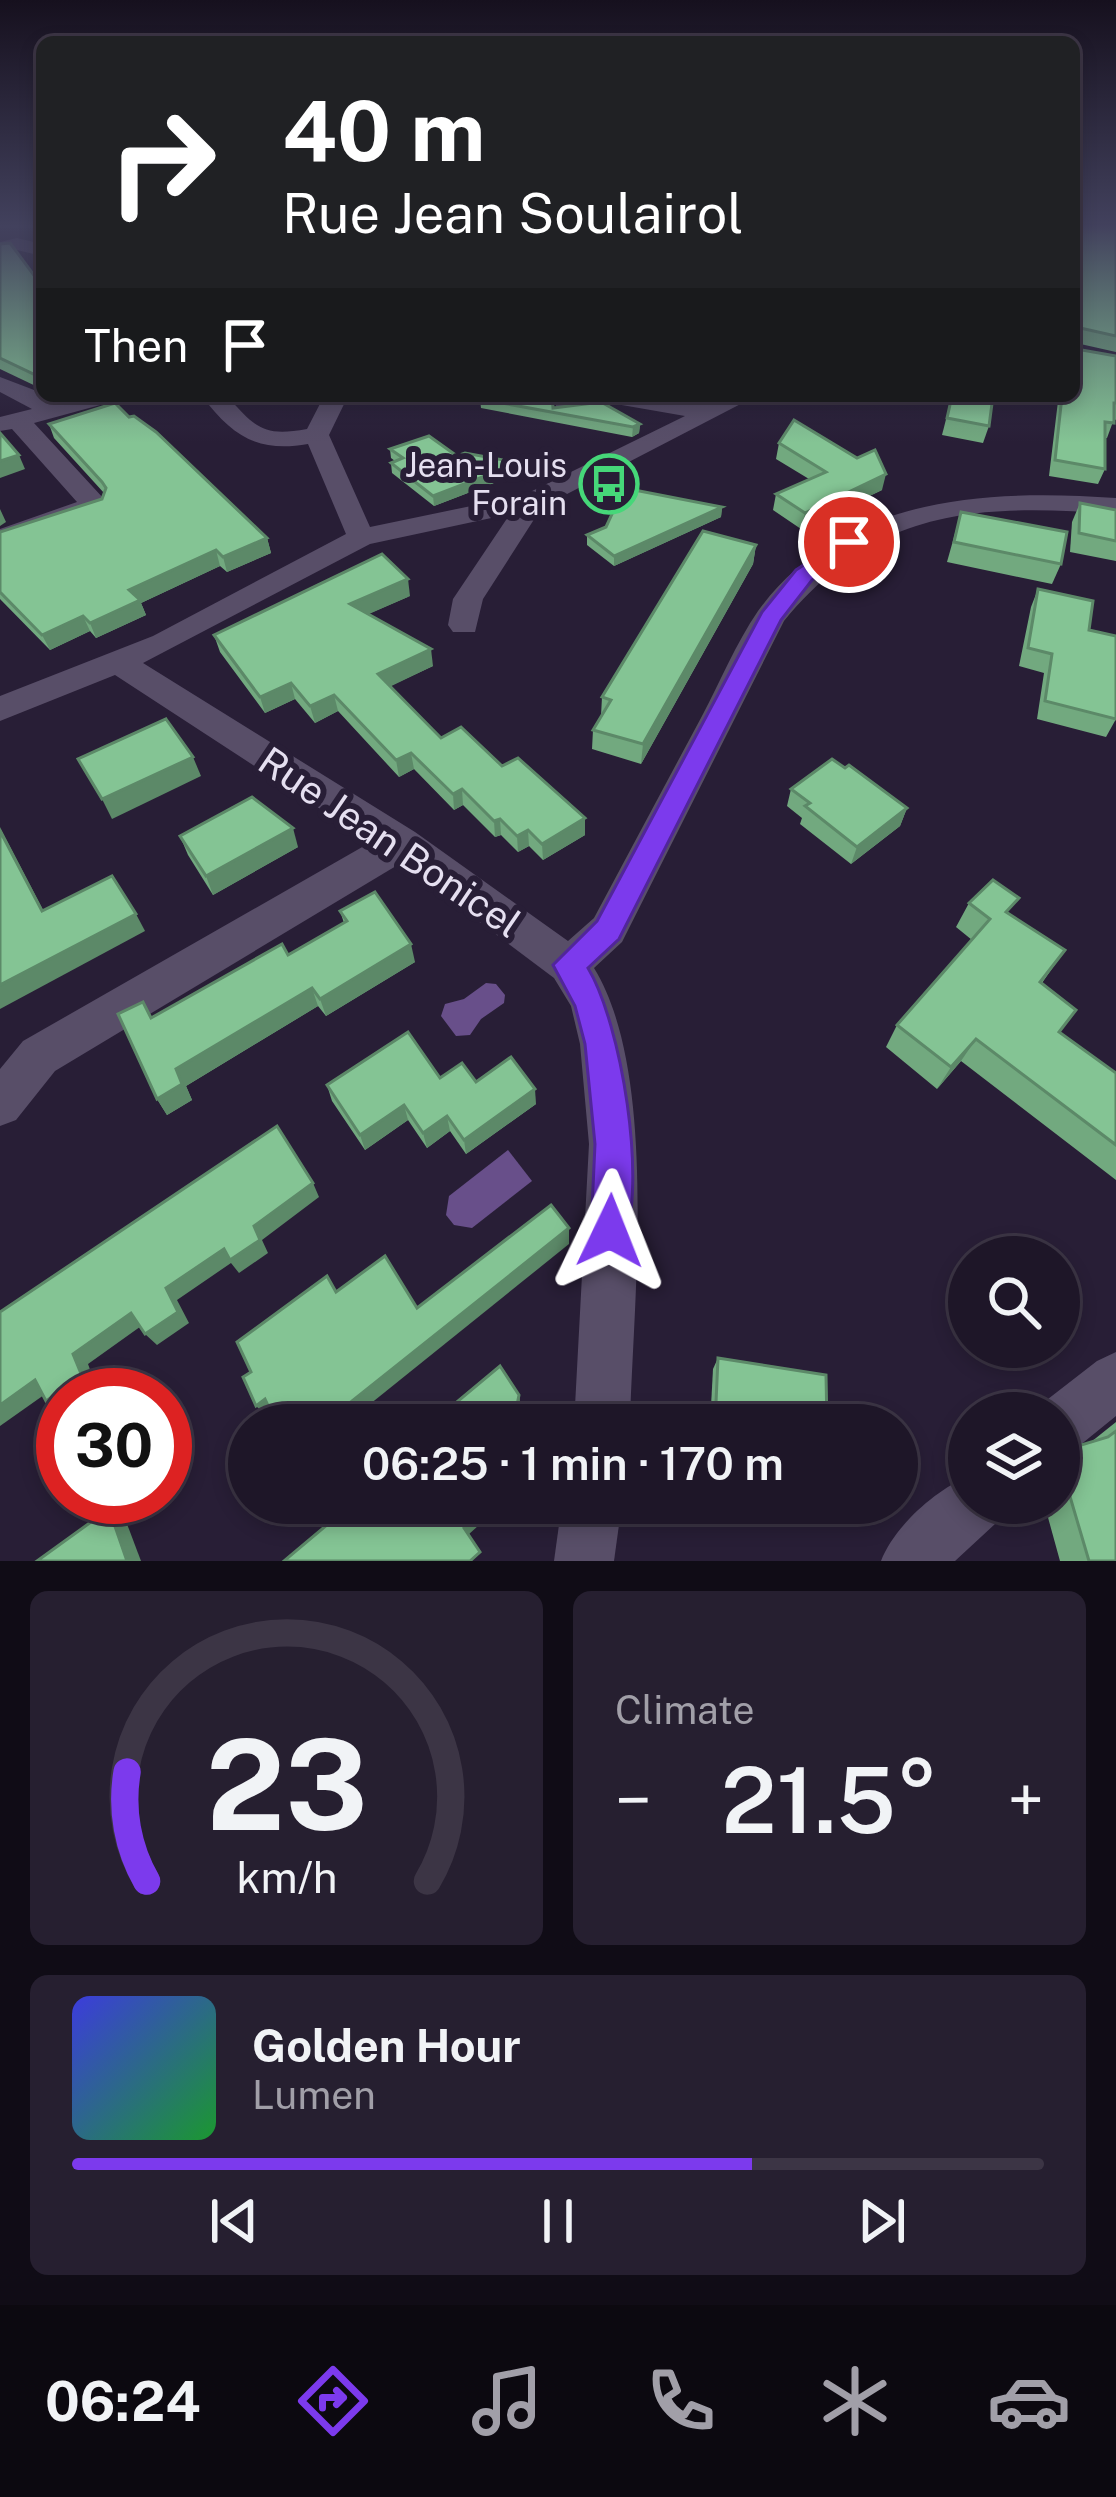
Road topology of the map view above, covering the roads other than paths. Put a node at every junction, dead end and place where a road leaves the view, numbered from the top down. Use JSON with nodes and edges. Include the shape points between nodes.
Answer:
{"nodes":[{"id":1,"x":0,"y":384,"type":"edge"},
{"id":2,"x":36,"y":399,"type":"edge"},
{"id":3,"x":39,"y":402,"type":"edge"},
{"id":4,"x":84,"y":402,"type":"edge"},
{"id":5,"x":220,"y":402,"type":"edge"},
{"id":6,"x":333,"y":402,"type":"edge"},
{"id":7,"x":578,"y":402,"type":"edge"},
{"id":8,"x":648,"y":402,"type":"edge"},
{"id":9,"x":731,"y":402,"type":"edge"},
{"id":10,"x":565,"y":410,"type":"edge"},
{"id":11,"x":46,"y":412,"type":"junction"},
{"id":12,"x":707,"y":413,"type":"junction"},
{"id":13,"x":9,"y":422,"type":"edge"},
{"id":14,"x":316,"y":435,"type":"junction"},
{"id":15,"x":532,"y":501,"type":"junction"},
{"id":16,"x":1116,"y":506,"type":"edge"},
{"id":17,"x":362,"y":537,"type":"junction"},
{"id":18,"x":0,"y":539,"type":"edge"},
{"id":19,"x":464,"y":625,"type":"dead end"},
{"id":20,"x":119,"y":663,"type":"junction"},
{"id":21,"x":0,"y":709,"type":"edge"},
{"id":22,"x":402,"y":843,"type":"junction"},
{"id":23,"x":569,"y":965,"type":"junction"},
{"id":24,"x":0,"y":1103,"type":"edge"},
{"id":25,"x":1116,"y":1380,"type":"edge"},
{"id":26,"x":603,"y":1404,"type":"edge"},
{"id":27,"x":1080,"y":1409,"type":"edge"},
{"id":28,"x":589,"y":1524,"type":"edge"},
{"id":29,"x":951,"y":1524,"type":"edge"},
{"id":30,"x":584,"y":1561,"type":"edge"},
{"id":31,"x":911,"y":1561,"type":"edge"}],
"edges":[{"from":1,"to":2,"type":"street"},
{"from":3,"to":11,"type":"street"},
{"from":4,"to":11,"type":"street"},
{"from":5,"to":14,"type":"street","via":[[254,439]]},
{"from":6,"to":14,"type":"street"},
{"from":7,"to":10,"type":"street"},
{"from":8,"to":12,"type":"street"},
{"from":9,"to":12,"type":"street"},
{"from":11,"to":13,"type":"street"},
{"from":12,"to":15,"type":"street"},
{"from":13,"to":18,"type":"street","via":[[94,505]]},
{"from":14,"to":17,"type":"street"},
{"from":15,"to":17,"type":"street"},
{"from":15,"to":19,"type":"street","via":[[468,599]]},
{"from":16,"to":23,"type":"street","via":[[1029,500],[931,509],[849,542],[804,575],[770,617],[608,930]]},
{"from":17,"to":20,"type":"street"},
{"from":20,"to":21,"type":"street"},
{"from":20,"to":22,"type":"street","name":"Rue Jean Bonicel"},
{"from":22,"to":23,"type":"street","name":"Rue Jean Bonicel"},
{"from":22,"to":24,"type":"street","via":[[39,1056]]},
{"from":23,"to":26,"type":"street","name":"Rue Jean Bonicel","via":[[591,1002],[602,1044],[613,1144]]},
{"from":25,"to":27,"type":"street"},
{"from":28,"to":30,"type":"street"},
{"from":29,"to":31,"type":"street"}]}
